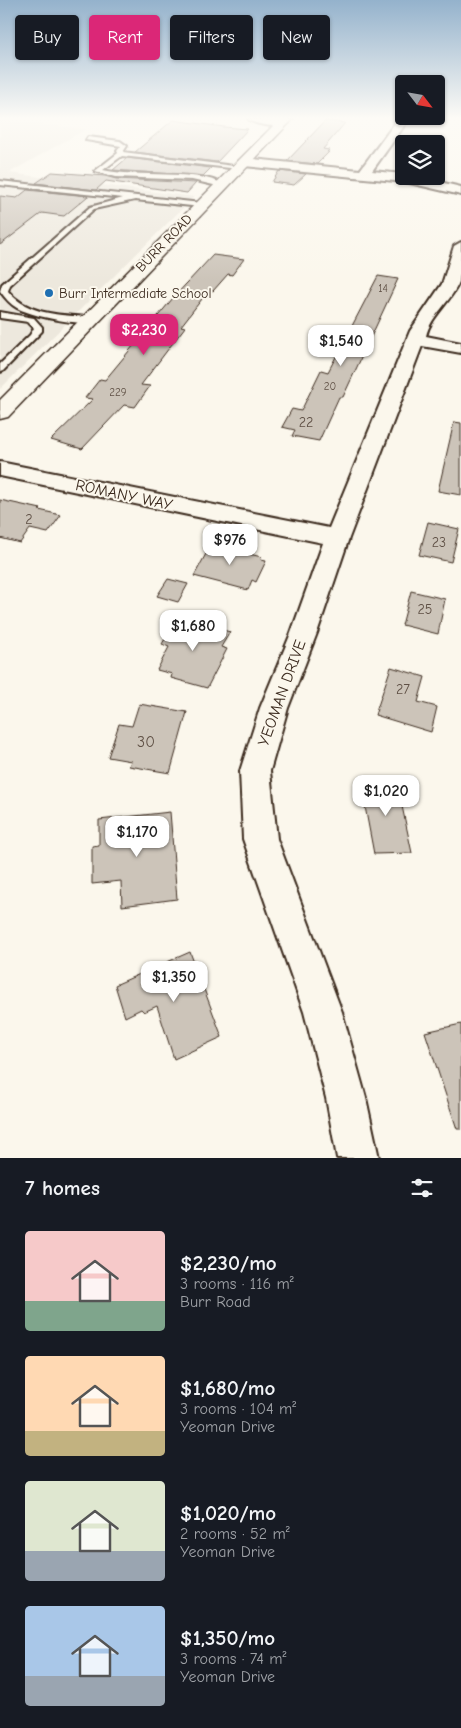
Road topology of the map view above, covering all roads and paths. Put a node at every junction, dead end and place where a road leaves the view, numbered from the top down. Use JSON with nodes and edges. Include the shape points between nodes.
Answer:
{"nodes":[{"id":1,"x":107,"y":173,"type":"edge"},
{"id":2,"x":233,"y":173,"type":"edge"},
{"id":3,"x":372,"y":173,"type":"edge"},
{"id":4,"x":0,"y":183,"type":"edge"},
{"id":5,"x":222,"y":185,"type":"junction"},
{"id":6,"x":461,"y":191,"type":"edge"},
{"id":7,"x":84,"y":192,"type":"junction"},
{"id":8,"x":134,"y":198,"type":"junction"},
{"id":9,"x":201,"y":206,"type":"junction"},
{"id":10,"x":92,"y":208,"type":"junction"},
{"id":11,"x":461,"y":246,"type":"edge"},
{"id":12,"x":0,"y":314,"type":"edge"},
{"id":13,"x":89,"y":320,"type":"junction"},
{"id":14,"x":416,"y":340,"type":"junction"},
{"id":15,"x":461,"y":348,"type":"edge"},
{"id":16,"x":0,"y":369,"type":"edge"},
{"id":17,"x":2,"y":407,"type":"edge"},
{"id":18,"x":0,"y":470,"type":"edge"},
{"id":19,"x":337,"y":538,"type":"junction"},
{"id":20,"x":358,"y":1158,"type":"edge"}],
"edges":[{"from":1,"to":5,"type":"lane","via":[[192,178]]},
{"from":2,"to":5,"type":"street","name":"BURR ROAD"},
{"from":3,"to":6,"type":"street"},
{"from":4,"to":7,"type":"lane"},
{"from":5,"to":9,"type":"street","name":"BURR ROAD"},
{"from":7,"to":8,"type":"lane"},
{"from":7,"to":10,"type":"lane"},
{"from":8,"to":9,"type":"lane"},
{"from":8,"to":10,"type":"lane"},
{"from":9,"to":13,"type":"street","name":"BURR ROAD"},
{"from":10,"to":13,"type":"lane","via":[[6,284],[4,291],[20,307],[54,316]]},
{"from":11,"to":14,"type":"street","name":"YEOMAN DRIVE","via":[[451,282],[418,327]]},
{"from":12,"to":16,"type":"lane","via":[[31,320],[38,331]]},
{"from":13,"to":17,"type":"street","name":"BURR ROAD"},
{"from":14,"to":15,"type":"street"},
{"from":14,"to":19,"type":"street","name":"YEOMAN DRIVE"},
{"from":18,"to":19,"type":"street","name":"ROMANY WAY"},
{"from":19,"to":20,"type":"street","name":"YEOMAN DRIVE","via":[[274,708],[255,771],[260,840],[323,1012]]}]}
